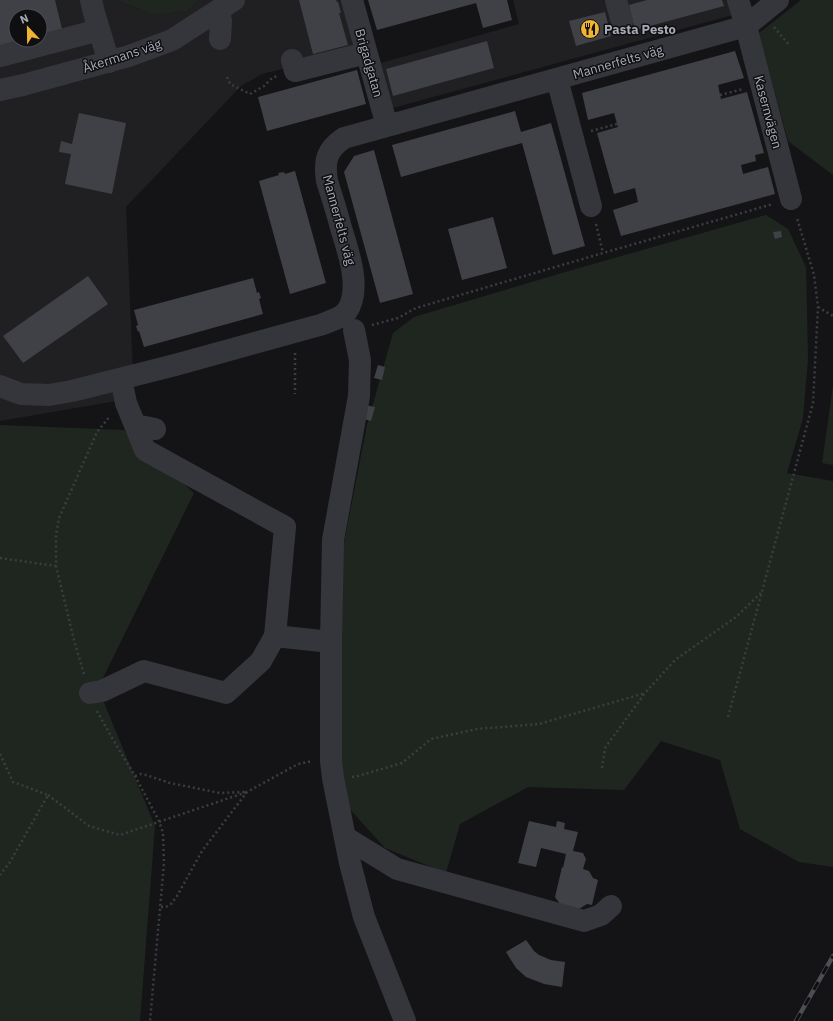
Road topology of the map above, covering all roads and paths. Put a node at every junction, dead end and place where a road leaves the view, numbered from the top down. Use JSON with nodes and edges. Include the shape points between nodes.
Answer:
{"nodes":[{"id":1,"x":91,"y":0,"type":"edge"},
{"id":2,"x":352,"y":0,"type":"edge"},
{"id":3,"x":616,"y":0,"type":"edge"},
{"id":4,"x":738,"y":0,"type":"edge"},
{"id":5,"x":778,"y":0,"type":"edge"},
{"id":6,"x":226,"y":5,"type":"edge"},
{"id":7,"x":622,"y":22,"type":"dead end"},
{"id":8,"x":746,"y":26,"type":"junction"},
{"id":9,"x":99,"y":30,"type":"junction"},
{"id":10,"x":220,"y":40,"type":"dead end"},
{"id":11,"x":366,"y":53,"type":"junction"},
{"id":12,"x":0,"y":56,"type":"edge"},
{"id":13,"x":292,"y":60,"type":"dead end"},
{"id":14,"x":108,"y":62,"type":"junction"},
{"id":15,"x":227,"y":77,"type":"dead end"},
{"id":16,"x":556,"y":79,"type":"junction"},
{"id":17,"x":264,"y":86,"type":"dead end"},
{"id":18,"x":0,"y":90,"type":"edge"},
{"id":19,"x":741,"y":90,"type":"dead end"},
{"id":20,"x":720,"y":95,"type":"dead end"},
{"id":21,"x":617,"y":124,"type":"dead end"},
{"id":22,"x":387,"y":126,"type":"junction"},
{"id":23,"x":598,"y":129,"type":"dead end"},
{"id":24,"x":791,"y":199,"type":"junction"},
{"id":25,"x":591,"y":206,"type":"joint"},
{"id":26,"x":603,"y":253,"type":"junction"},
{"id":27,"x":818,"y":307,"type":"junction"},
{"id":28,"x":833,"y":316,"type":"edge"},
{"id":29,"x":354,"y":330,"type":"joint"},
{"id":30,"x":295,"y":332,"type":"junction"},
{"id":31,"x":121,"y":379,"type":"junction"},
{"id":32,"x":0,"y":386,"type":"edge"},
{"id":33,"x":295,"y":394,"type":"dead end"},
{"id":34,"x":97,"y":432,"type":"dead end"},
{"id":35,"x":0,"y":558,"type":"edge"},
{"id":36,"x":56,"y":566,"type":"junction"},
{"id":37,"x":762,"y":592,"type":"junction"},
{"id":38,"x":275,"y":636,"type":"junction"},
{"id":39,"x":331,"y":642,"type":"junction"},
{"id":40,"x":90,"y":693,"type":"junction"},
{"id":41,"x":645,"y":693,"type":"junction"},
{"id":42,"x":728,"y":717,"type":"dead end"},
{"id":43,"x":0,"y":754,"type":"edge"},
{"id":44,"x":602,"y":768,"type":"dead end"},
{"id":45,"x":332,"y":770,"type":"junction"},
{"id":46,"x":135,"y":776,"type":"junction"},
{"id":47,"x":247,"y":792,"type":"junction"},
{"id":48,"x":48,"y":795,"type":"junction"},
{"id":49,"x":160,"y":821,"type":"junction"},
{"id":50,"x":345,"y":837,"type":"junction"},
{"id":51,"x":0,"y":875,"type":"edge"},
{"id":52,"x":611,"y":906,"type":"dead end"},
{"id":53,"x":161,"y":907,"type":"junction"},
{"id":54,"x":150,"y":1021,"type":"edge"},
{"id":55,"x":405,"y":1021,"type":"edge"}],
"edges":[{"from":1,"to":9,"type":"street"},
{"from":2,"to":11,"type":"street","name":"Brigadgatan"},
{"from":3,"to":7,"type":"street"},
{"from":4,"to":8,"type":"street"},
{"from":5,"to":8,"type":"street"},
{"from":6,"to":10,"type":"street","via":[[221,21]]},
{"from":6,"to":14,"type":"street","name":"Åkermans väg","via":[[172,40]]},
{"from":8,"to":16,"type":"street","name":"Mannerfelts väg"},
{"from":8,"to":24,"type":"street","name":"Kasernvägen"},
{"from":9,"to":12,"type":"street"},
{"from":9,"to":14,"type":"street"},
{"from":11,"to":13,"type":"street","via":[[295,71]]},
{"from":11,"to":22,"type":"street","name":"Brigadgatan"},
{"from":14,"to":18,"type":"street","name":"Åkermans väg"},
{"from":15,"to":17,"type":"path","via":[[230,84],[250,94]]},
{"from":16,"to":22,"type":"street","name":"Mannerfelts väg"},
{"from":16,"to":25,"type":"street","name":"Mannerfelts väg"},
{"from":19,"to":20,"type":"path"},
{"from":21,"to":23,"type":"path"},
{"from":22,"to":30,"type":"street","name":"Mannerfelts väg","via":[[344,138],[327,156],[327,181],[352,262],[353,298],[347,312],[334,320]]},
{"from":24,"to":26,"type":"path"},
{"from":24,"to":27,"type":"path","via":[[814,275]]},
{"from":25,"to":26,"type":"path"},
{"from":26,"to":29,"type":"path","via":[[416,308],[398,318]]},
{"from":27,"to":28,"type":"path"},
{"from":27,"to":37,"type":"path","via":[[813,403]]},
{"from":29,"to":39,"type":"street","via":[[360,360],[359,396],[333,540]]},
{"from":30,"to":31,"type":"street","name":"Mannerfelts väg"},
{"from":30,"to":33,"type":"path"},
{"from":31,"to":32,"type":"street","name":"Mannerfelts väg","via":[[49,395],[21,394]]},
{"from":31,"to":38,"type":"street","via":[[126,403],[145,426],[145,450],[285,527]]},
{"from":34,"to":36,"type":"path","via":[[58,518]]},
{"from":35,"to":36,"type":"path"},
{"from":36,"to":40,"type":"path"},
{"from":37,"to":41,"type":"path","via":[[736,617],[675,660]]},
{"from":37,"to":42,"type":"path"},
{"from":38,"to":39,"type":"street"},
{"from":38,"to":40,"type":"street","via":[[262,661],[226,693],[144,672],[102,691]]},
{"from":39,"to":45,"type":"street"},
{"from":40,"to":46,"type":"path","via":[[98,713]]},
{"from":41,"to":44,"type":"path","via":[[605,748]]},
{"from":41,"to":45,"type":"path","via":[[539,724],[477,729],[431,739],[402,763],[358,776]]},
{"from":43,"to":48,"type":"path","via":[[13,782]]},
{"from":45,"to":47,"type":"path","via":[[309,761],[298,764]]},
{"from":45,"to":50,"type":"street"},
{"from":46,"to":47,"type":"path","via":[[141,774],[220,793]]},
{"from":46,"to":49,"type":"path"},
{"from":47,"to":49,"type":"path"},
{"from":47,"to":53,"type":"path","via":[[202,851],[177,896],[171,904]]},
{"from":48,"to":49,"type":"path","via":[[89,826],[120,835]]},
{"from":48,"to":51,"type":"path"},
{"from":49,"to":53,"type":"path","via":[[164,863]]},
{"from":50,"to":52,"type":"street","via":[[397,869],[584,921],[601,915]]},
{"from":50,"to":55,"type":"street","via":[[364,917]]},
{"from":53,"to":54,"type":"path"}]}
